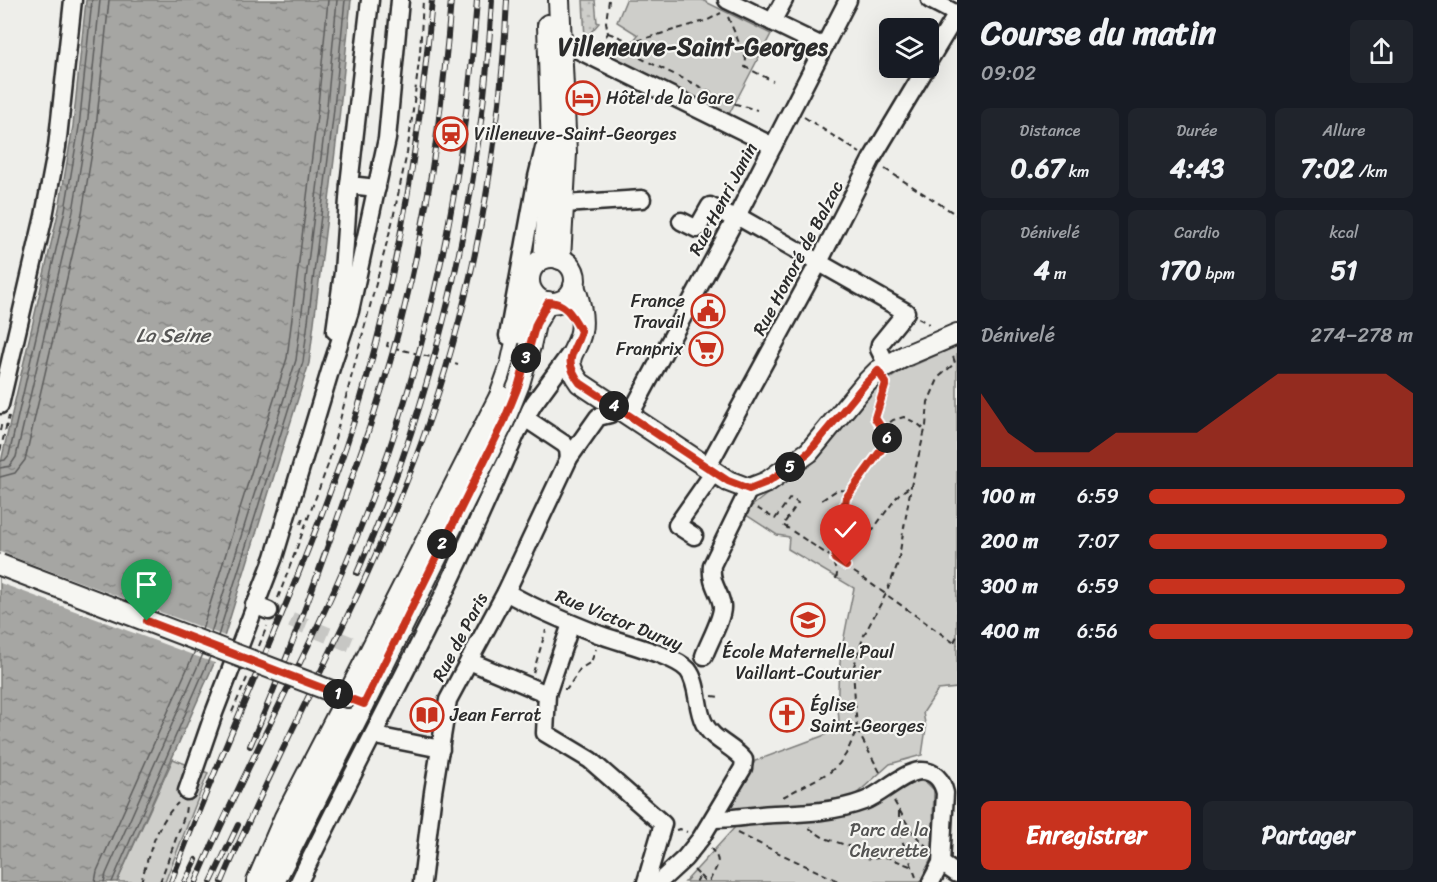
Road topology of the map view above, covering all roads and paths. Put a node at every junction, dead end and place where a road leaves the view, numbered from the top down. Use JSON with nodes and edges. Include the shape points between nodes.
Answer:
{"nodes":[{"id":1,"x":73,"y":0,"type":"edge"},
{"id":2,"x":370,"y":0,"type":"edge"},
{"id":3,"x":400,"y":0,"type":"edge"},
{"id":4,"x":547,"y":0,"type":"edge"},
{"id":5,"x":559,"y":0,"type":"edge"},
{"id":6,"x":609,"y":0,"type":"edge"},
{"id":7,"x":784,"y":0,"type":"edge"},
{"id":8,"x":848,"y":0,"type":"edge"},
{"id":9,"x":930,"y":0,"type":"edge"},
{"id":10,"x":727,"y":4,"type":"edge"},
{"id":11,"x":957,"y":14,"type":"edge"},
{"id":12,"x":772,"y":22,"type":"junction"},
{"id":13,"x":608,"y":33,"type":"junction"},
{"id":14,"x":562,"y":42,"type":"junction"},
{"id":15,"x":595,"y":42,"type":"dead end"},
{"id":16,"x":633,"y":42,"type":"junction"},
{"id":17,"x":939,"y":44,"type":"edge"},
{"id":18,"x":824,"y":47,"type":"junction"},
{"id":19,"x":920,"y":78,"type":"edge"},
{"id":20,"x":773,"y":81,"type":"dead end"},
{"id":21,"x":757,"y":110,"type":"dead end"},
{"id":22,"x":551,"y":132,"type":"junction"},
{"id":23,"x":773,"y":146,"type":"junction"},
{"id":24,"x":350,"y":185,"type":"junction"},
{"id":25,"x":399,"y":185,"type":"dead end"},
{"id":26,"x":385,"y":186,"type":"junction"},
{"id":27,"x":642,"y":199,"type":"dead end"},
{"id":28,"x":564,"y":204,"type":"junction"},
{"id":29,"x":736,"y":217,"type":"junction"},
{"id":30,"x":681,"y":221,"type":"dead end"},
{"id":31,"x":819,"y":262,"type":"junction"},
{"id":32,"x":537,"y":267,"type":"junction"},
{"id":33,"x":574,"y":286,"type":"junction"},
{"id":34,"x":553,"y":302,"type":"junction"},
{"id":35,"x":917,"y":318,"type":"dead end"},
{"id":36,"x":929,"y":324,"type":"dead end"},
{"id":37,"x":581,"y":331,"type":"junction"},
{"id":38,"x":953,"y":339,"type":"edge"},
{"id":39,"x":388,"y":342,"type":"dead end"},
{"id":40,"x":521,"y":342,"type":"junction"},
{"id":41,"x":438,"y":360,"type":"dead end"},
{"id":42,"x":445,"y":361,"type":"dead end"},
{"id":43,"x":571,"y":361,"type":"junction"},
{"id":44,"x":956,"y":364,"type":"edge"},
{"id":45,"x":458,"y":365,"type":"dead end"},
{"id":46,"x":331,"y":368,"type":"junction"},
{"id":47,"x":882,"y":368,"type":"junction"},
{"id":48,"x":1,"y":413,"type":"edge"},
{"id":49,"x":609,"y":414,"type":"dead end"},
{"id":50,"x":630,"y":415,"type":"junction"},
{"id":51,"x":525,"y":418,"type":"junction"},
{"id":52,"x":882,"y":429,"type":"junction"},
{"id":53,"x":926,"y":430,"type":"junction"},
{"id":54,"x":0,"y":431,"type":"edge"},
{"id":55,"x":569,"y":458,"type":"junction"},
{"id":56,"x":710,"y":470,"type":"junction"},
{"id":57,"x":911,"y":486,"type":"junction"},
{"id":58,"x":852,"y":491,"type":"junction"},
{"id":59,"x":751,"y":497,"type":"junction"},
{"id":60,"x":822,"y":500,"type":"dead end"},
{"id":61,"x":309,"y":518,"type":"dead end"},
{"id":62,"x":694,"y":536,"type":"dead end"},
{"id":63,"x":835,"y":559,"type":"junction"},
{"id":64,"x":0,"y":565,"type":"edge"},
{"id":65,"x":846,"y":566,"type":"junction"},
{"id":66,"x":836,"y":579,"type":"dead end"},
{"id":67,"x":506,"y":592,"type":"junction"},
{"id":68,"x":886,"y":594,"type":"junction"},
{"id":69,"x":268,"y":608,"type":"junction"},
{"id":70,"x":550,"y":615,"type":"junction"},
{"id":71,"x":571,"y":624,"type":"junction"},
{"id":72,"x":601,"y":635,"type":"junction"},
{"id":73,"x":957,"y":636,"type":"edge"},
{"id":74,"x":955,"y":644,"type":"edge"},
{"id":75,"x":257,"y":650,"type":"dead end"},
{"id":76,"x":704,"y":656,"type":"dead end"},
{"id":77,"x":469,"y":661,"type":"junction"},
{"id":78,"x":247,"y":678,"type":"dead end"},
{"id":79,"x":527,"y":687,"type":"junction"},
{"id":80,"x":549,"y":689,"type":"junction"},
{"id":81,"x":355,"y":700,"type":"junction"},
{"id":82,"x":229,"y":719,"type":"dead end"},
{"id":83,"x":857,"y":730,"type":"junction"},
{"id":84,"x":374,"y":734,"type":"junction"},
{"id":85,"x":441,"y":749,"type":"junction"},
{"id":86,"x":888,"y":787,"type":"junction"},
{"id":87,"x":187,"y":791,"type":"junction"},
{"id":88,"x":899,"y":811,"type":"junction"},
{"id":89,"x":773,"y":814,"type":"junction"},
{"id":90,"x":790,"y":815,"type":"junction"},
{"id":91,"x":715,"y":819,"type":"junction"},
{"id":92,"x":734,"y":819,"type":"junction"},
{"id":93,"x":660,"y":832,"type":"junction"},
{"id":94,"x":701,"y":838,"type":"junction"},
{"id":95,"x":941,"y":857,"type":"junction"},
{"id":96,"x":910,"y":866,"type":"junction"},
{"id":97,"x":957,"y":874,"type":"edge"},
{"id":98,"x":700,"y":876,"type":"dead end"},
{"id":99,"x":141,"y":882,"type":"edge"},
{"id":100,"x":160,"y":882,"type":"edge"},
{"id":101,"x":257,"y":882,"type":"edge"},
{"id":102,"x":274,"y":882,"type":"edge"},
{"id":103,"x":299,"y":882,"type":"edge"},
{"id":104,"x":422,"y":882,"type":"edge"},
{"id":105,"x":646,"y":882,"type":"edge"},
{"id":106,"x":659,"y":882,"type":"edge"},
{"id":107,"x":840,"y":882,"type":"edge"},
{"id":108,"x":919,"y":882,"type":"edge"},
{"id":109,"x":931,"y":882,"type":"edge"}],
"edges":[{"from":1,"to":48,"type":"street","via":[[57,147]]},
{"from":2,"to":24,"type":"street"},
{"from":3,"to":26,"type":"street"},
{"from":4,"to":22,"type":"main road"},
{"from":5,"to":14,"type":"main road"},
{"from":6,"to":13,"type":"path"},
{"from":7,"to":12,"type":"street"},
{"from":8,"to":18,"type":"street","name":"Rue Henri Janin"},
{"from":9,"to":11,"type":"street"},
{"from":10,"to":12,"type":"street"},
{"from":10,"to":16,"type":"path","via":[[708,20]]},
{"from":10,"to":20,"type":"path","via":[[746,67]]},
{"from":11,"to":17,"type":"street"},
{"from":12,"to":18,"type":"street"},
{"from":13,"to":15,"type":"path","via":[[603,41]]},
{"from":13,"to":16,"type":"path"},
{"from":14,"to":23,"type":"street"},
{"from":14,"to":28,"type":"main road"},
{"from":16,"to":21,"type":"path","via":[[632,54],[736,104]]},
{"from":18,"to":23,"type":"street","name":"Rue Henri Janin"},
{"from":19,"to":31,"type":"street","name":"Rue Honoré de Balzac","via":[[871,160]]},
{"from":22,"to":32,"type":"main road","via":[[551,185]]},
{"from":22,"to":32,"type":"street","via":[[541,159],[530,217]]},
{"from":23,"to":29,"type":"street","name":"Rue Henri Janin"},
{"from":24,"to":26,"type":"street"},
{"from":24,"to":46,"type":"street"},
{"from":25,"to":26,"type":"path"},
{"from":26,"to":46,"type":"street"},
{"from":27,"to":28,"type":"street"},
{"from":28,"to":32,"type":"main road"},
{"from":29,"to":30,"type":"street","via":[[710,206],[697,229]]},
{"from":29,"to":31,"type":"street"},
{"from":29,"to":50,"type":"street","name":"Rue Henri Janin"},
{"from":31,"to":47,"type":"street","via":[[906,312],[880,344]]},
{"from":31,"to":56,"type":"street","name":"Rue Honoré de Balzac"},
{"from":32,"to":33,"type":"main road","via":[[572,269]]},
{"from":32,"to":34,"type":"main road","via":[[536,296]]},
{"from":32,"to":40,"type":"main road","via":[[523,304]]},
{"from":33,"to":34,"type":"main road","via":[[568,296]]},
{"from":33,"to":37,"type":"main road","via":[[581,309]]},
{"from":34,"to":37,"type":"main road","via":[[573,316]]},
{"from":34,"to":40,"type":"main road"},
{"from":35,"to":36,"type":"path"},
{"from":37,"to":43,"type":"main road"},
{"from":38,"to":44,"type":"path"},
{"from":38,"to":47,"type":"main road"},
{"from":39,"to":41,"type":"path","via":[[387,346]]},
{"from":40,"to":81,"type":"main road","bridge":true,"via":[[519,384],[504,421]]},
{"from":42,"to":45,"type":"path"},
{"from":43,"to":50,"type":"main road","via":[[580,383]]},
{"from":43,"to":51,"type":"street"},
{"from":44,"to":53,"type":"path","via":[[934,385]]},
{"from":46,"to":69,"type":"street","via":[[274,557]]},
{"from":47,"to":52,"type":"path","via":[[886,383],[875,418]]},
{"from":47,"to":59,"type":"main road","via":[[809,452]]},
{"from":48,"to":54,"type":"path"},
{"from":49,"to":55,"type":"street","name":"Rue de Paris","via":[[598,417]]},
{"from":50,"to":56,"type":"main road"},
{"from":51,"to":55,"type":"street","via":[[564,444]]},
{"from":51,"to":84,"type":"street","via":[[431,620],[401,664]]},
{"from":52,"to":53,"type":"path","via":[[904,417]]},
{"from":52,"to":58,"type":"path","via":[[888,439],[886,446]]},
{"from":53,"to":57,"type":"path"},
{"from":55,"to":67,"type":"street","name":"Rue de Paris"},
{"from":56,"to":59,"type":"main road"},
{"from":56,"to":62,"type":"street","name":"Rue Honoré de Balzac","via":[[677,525]]},
{"from":57,"to":65,"type":"path","via":[[899,494]]},
{"from":57,"to":68,"type":"path","via":[[898,563]]},
{"from":58,"to":60,"type":"path","via":[[837,490]]},
{"from":58,"to":63,"type":"path","via":[[846,498]]},
{"from":59,"to":63,"type":"path","via":[[775,519],[790,498],[798,503],[783,525]]},
{"from":59,"to":76,"type":"street","via":[[712,565],[713,586],[722,606]]},
{"from":61,"to":69,"type":"path"},
{"from":63,"to":65,"type":"path"},
{"from":63,"to":66,"type":"path"},
{"from":64,"to":81,"type":"main road","bridge":true},
{"from":65,"to":68,"type":"path"},
{"from":67,"to":70,"type":"street","name":"Rue Victor Duruy"},
{"from":67,"to":77,"type":"street","name":"Rue de Paris"},
{"from":68,"to":74,"type":"path"},
{"from":68,"to":83,"type":"path","via":[[864,635],[853,669]]},
{"from":69,"to":75,"type":"path"},
{"from":69,"to":87,"type":"street","via":[[214,713]]},
{"from":70,"to":71,"type":"street","name":"Rue Victor Duruy"},
{"from":70,"to":79,"type":"path"},
{"from":71,"to":72,"type":"street","name":"Rue Victor Duruy"},
{"from":71,"to":80,"type":"street"},
{"from":72,"to":80,"type":"path","via":[[591,662],[580,669],[567,689]]},
{"from":72,"to":91,"type":"street","name":"Rue Victor Duruy","via":[[688,670],[703,722],[710,733],[744,760]]},
{"from":73,"to":74,"type":"path"},
{"from":77,"to":79,"type":"street"},
{"from":77,"to":85,"type":"street","name":"Rue de Paris","via":[[448,700]]},
{"from":78,"to":82,"type":"path"},
{"from":79,"to":80,"type":"street"},
{"from":80,"to":93,"type":"street","via":[[545,733],[590,760],[663,824]]},
{"from":81,"to":101,"type":"main road","via":[[285,817]]},
{"from":81,"to":102,"type":"main road"},
{"from":83,"to":86,"type":"path"},
{"from":83,"to":89,"type":"path","via":[[838,765],[779,800]]},
{"from":84,"to":85,"type":"street"},
{"from":84,"to":103,"type":"street"},
{"from":85,"to":104,"type":"street","name":"Rue de Paris"},
{"from":86,"to":88,"type":"path"},
{"from":86,"to":90,"type":"street","via":[[845,807]]},
{"from":86,"to":95,"type":"street","via":[[920,771],[933,774],[943,783]]},
{"from":87,"to":99,"type":"path","via":[[170,810],[152,842]]},
{"from":87,"to":100,"type":"path","via":[[185,814]]},
{"from":88,"to":95,"type":"path","via":[[921,841]]},
{"from":88,"to":96,"type":"path","via":[[899,832]]},
{"from":89,"to":90,"type":"street"},
{"from":89,"to":92,"type":"street"},
{"from":90,"to":96,"type":"path","via":[[824,838],[852,847],[867,858],[887,857]]},
{"from":91,"to":92,"type":"street"},
{"from":91,"to":94,"type":"street"},
{"from":92,"to":107,"type":"path","via":[[739,826],[735,832]]},
{"from":93,"to":94,"type":"path","via":[[668,834],[680,829]]},
{"from":93,"to":105,"type":"street"},
{"from":94,"to":98,"type":"path","via":[[719,862],[710,880]]},
{"from":94,"to":106,"type":"street"},
{"from":95,"to":97,"type":"street"},
{"from":95,"to":109,"type":"street"},
{"from":96,"to":108,"type":"path"}]}
